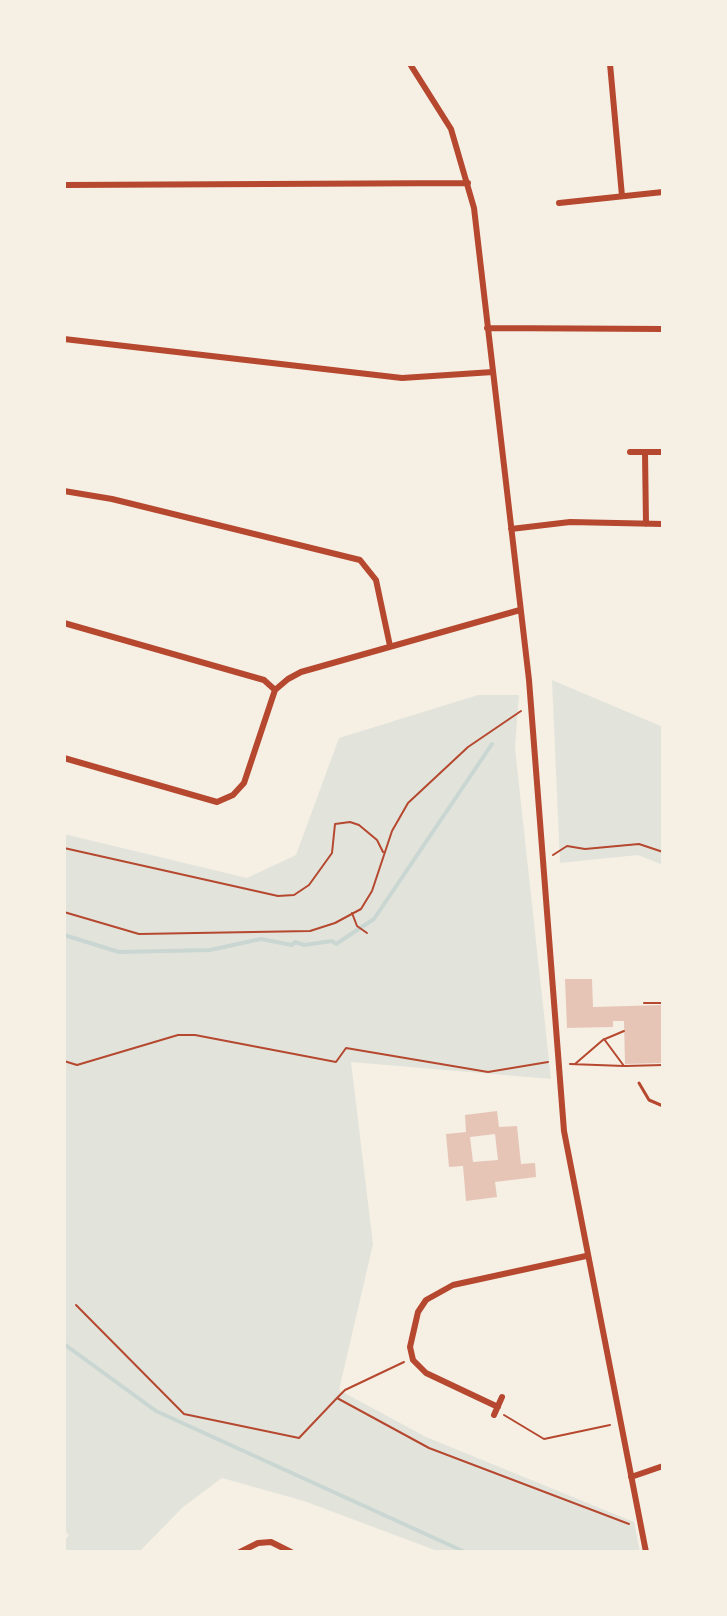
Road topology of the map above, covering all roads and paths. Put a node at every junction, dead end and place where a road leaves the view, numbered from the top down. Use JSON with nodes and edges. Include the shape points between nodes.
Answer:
{"nodes":[{"id":1,"x":410,"y":64,"type":"edge"},
{"id":2,"x":610,"y":64,"type":"edge"},
{"id":3,"x":468,"y":183,"type":"junction"},
{"id":4,"x":64,"y":185,"type":"edge"},
{"id":5,"x":663,"y":192,"type":"edge"},
{"id":6,"x":622,"y":196,"type":"junction"},
{"id":7,"x":559,"y":203,"type":"dead end"},
{"id":8,"x":487,"y":328,"type":"junction"},
{"id":9,"x":663,"y":329,"type":"edge"},
{"id":10,"x":64,"y":339,"type":"edge"},
{"id":11,"x":493,"y":372,"type":"junction"},
{"id":12,"x":630,"y":452,"type":"dead end"},
{"id":13,"x":645,"y":452,"type":"junction"},
{"id":14,"x":661,"y":452,"type":"dead end"},
{"id":15,"x":64,"y":491,"type":"edge"},
{"id":16,"x":646,"y":524,"type":"junction"},
{"id":17,"x":663,"y":524,"type":"edge"},
{"id":18,"x":511,"y":529,"type":"junction"},
{"id":19,"x":520,"y":610,"type":"junction"},
{"id":20,"x":64,"y":623,"type":"edge"},
{"id":21,"x":390,"y":646,"type":"junction"},
{"id":22,"x":275,"y":690,"type":"junction"},
{"id":23,"x":521,"y":711,"type":"dead end"},
{"id":24,"x":64,"y":758,"type":"edge"},
{"id":25,"x":64,"y":848,"type":"edge"},
{"id":26,"x":663,"y":852,"type":"edge"},
{"id":27,"x":383,"y":854,"type":"junction"},
{"id":28,"x":553,"y":855,"type":"dead end"},
{"id":29,"x":64,"y":912,"type":"edge"},
{"id":30,"x":352,"y":913,"type":"junction"},
{"id":31,"x":367,"y":933,"type":"dead end"},
{"id":32,"x":644,"y":1003,"type":"dead end"},
{"id":33,"x":663,"y":1003,"type":"edge"},
{"id":34,"x":624,"y":1031,"type":"dead end"},
{"id":35,"x":604,"y":1039,"type":"junction"},
{"id":36,"x":64,"y":1061,"type":"edge"},
{"id":37,"x":548,"y":1062,"type":"dead end"},
{"id":38,"x":569,"y":1064,"type":"dead end"},
{"id":39,"x":575,"y":1064,"type":"junction"},
{"id":40,"x":663,"y":1065,"type":"edge"},
{"id":41,"x":624,"y":1066,"type":"junction"},
{"id":42,"x":639,"y":1083,"type":"dead end"},
{"id":43,"x":663,"y":1106,"type":"edge"},
{"id":44,"x":586,"y":1256,"type":"junction"},
{"id":45,"x":76,"y":1305,"type":"dead end"},
{"id":46,"x":413,"y":1360,"type":"junction"},
{"id":47,"x":502,"y":1397,"type":"dead end"},
{"id":48,"x":337,"y":1398,"type":"junction"},
{"id":49,"x":496,"y":1411,"type":"junction"},
{"id":50,"x":620,"y":1422,"type":"junction"},
{"id":51,"x":663,"y":1466,"type":"edge"},
{"id":52,"x":631,"y":1477,"type":"junction"},
{"id":53,"x":631,"y":1525,"type":"dead end"},
{"id":54,"x":240,"y":1552,"type":"edge"},
{"id":55,"x":291,"y":1552,"type":"edge"},
{"id":56,"x":646,"y":1552,"type":"edge"}],
"edges":[{"from":1,"to":3,"type":"street","via":[[451,129]]},
{"from":2,"to":6,"type":"street"},
{"from":3,"to":4,"type":"street"},
{"from":3,"to":8,"type":"street"},
{"from":5,"to":6,"type":"street"},
{"from":6,"to":7,"type":"street"},
{"from":8,"to":9,"type":"street"},
{"from":8,"to":11,"type":"street"},
{"from":10,"to":11,"type":"street","via":[[402,378]]},
{"from":11,"to":18,"type":"street"},
{"from":12,"to":13,"type":"street"},
{"from":13,"to":14,"type":"street"},
{"from":13,"to":16,"type":"street"},
{"from":15,"to":21,"type":"street","via":[[360,560],[376,580]]},
{"from":16,"to":17,"type":"street"},
{"from":16,"to":18,"type":"street","via":[[570,522]]},
{"from":18,"to":19,"type":"street"},
{"from":19,"to":21,"type":"street"},
{"from":19,"to":44,"type":"street","via":[[564,1131]]},
{"from":20,"to":22,"type":"street","via":[[264,680]]},
{"from":21,"to":22,"type":"street","via":[[301,672]]},
{"from":22,"to":24,"type":"street","via":[[244,783],[217,802]]},
{"from":23,"to":27,"type":"path","via":[[468,747],[408,803]]},
{"from":25,"to":27,"type":"path","via":[[278,896],[294,895],[309,885],[332,853],[335,824],[359,825],[377,840]]},
{"from":26,"to":28,"type":"path","via":[[639,844],[567,846]]},
{"from":27,"to":30,"type":"path","via":[[372,891]]},
{"from":29,"to":30,"type":"path","via":[[139,934],[310,931]]},
{"from":30,"to":31,"type":"path"},
{"from":32,"to":33,"type":"path"},
{"from":34,"to":35,"type":"path"},
{"from":35,"to":39,"type":"path"},
{"from":35,"to":41,"type":"path"},
{"from":36,"to":37,"type":"path","via":[[77,1065],[178,1035],[195,1035],[336,1062],[346,1048],[488,1072]]},
{"from":38,"to":39,"type":"path"},
{"from":39,"to":41,"type":"path"},
{"from":40,"to":41,"type":"path"},
{"from":42,"to":43,"type":"lane","via":[[649,1100]]},
{"from":44,"to":46,"type":"street","via":[[438,1290],[418,1312],[410,1347]]},
{"from":44,"to":50,"type":"street"},
{"from":45,"to":48,"type":"path","via":[[184,1414],[299,1438]]},
{"from":46,"to":48,"type":"path"},
{"from":46,"to":49,"type":"street","via":[[426,1373]]},
{"from":47,"to":49,"type":"street"},
{"from":48,"to":53,"type":"path","via":[[429,1448]]},
{"from":49,"to":50,"type":"path","via":[[544,1439]]},
{"from":50,"to":52,"type":"street"},
{"from":51,"to":52,"type":"street"},
{"from":52,"to":56,"type":"street"},
{"from":54,"to":55,"type":"street","via":[[271,1542]]}]}
